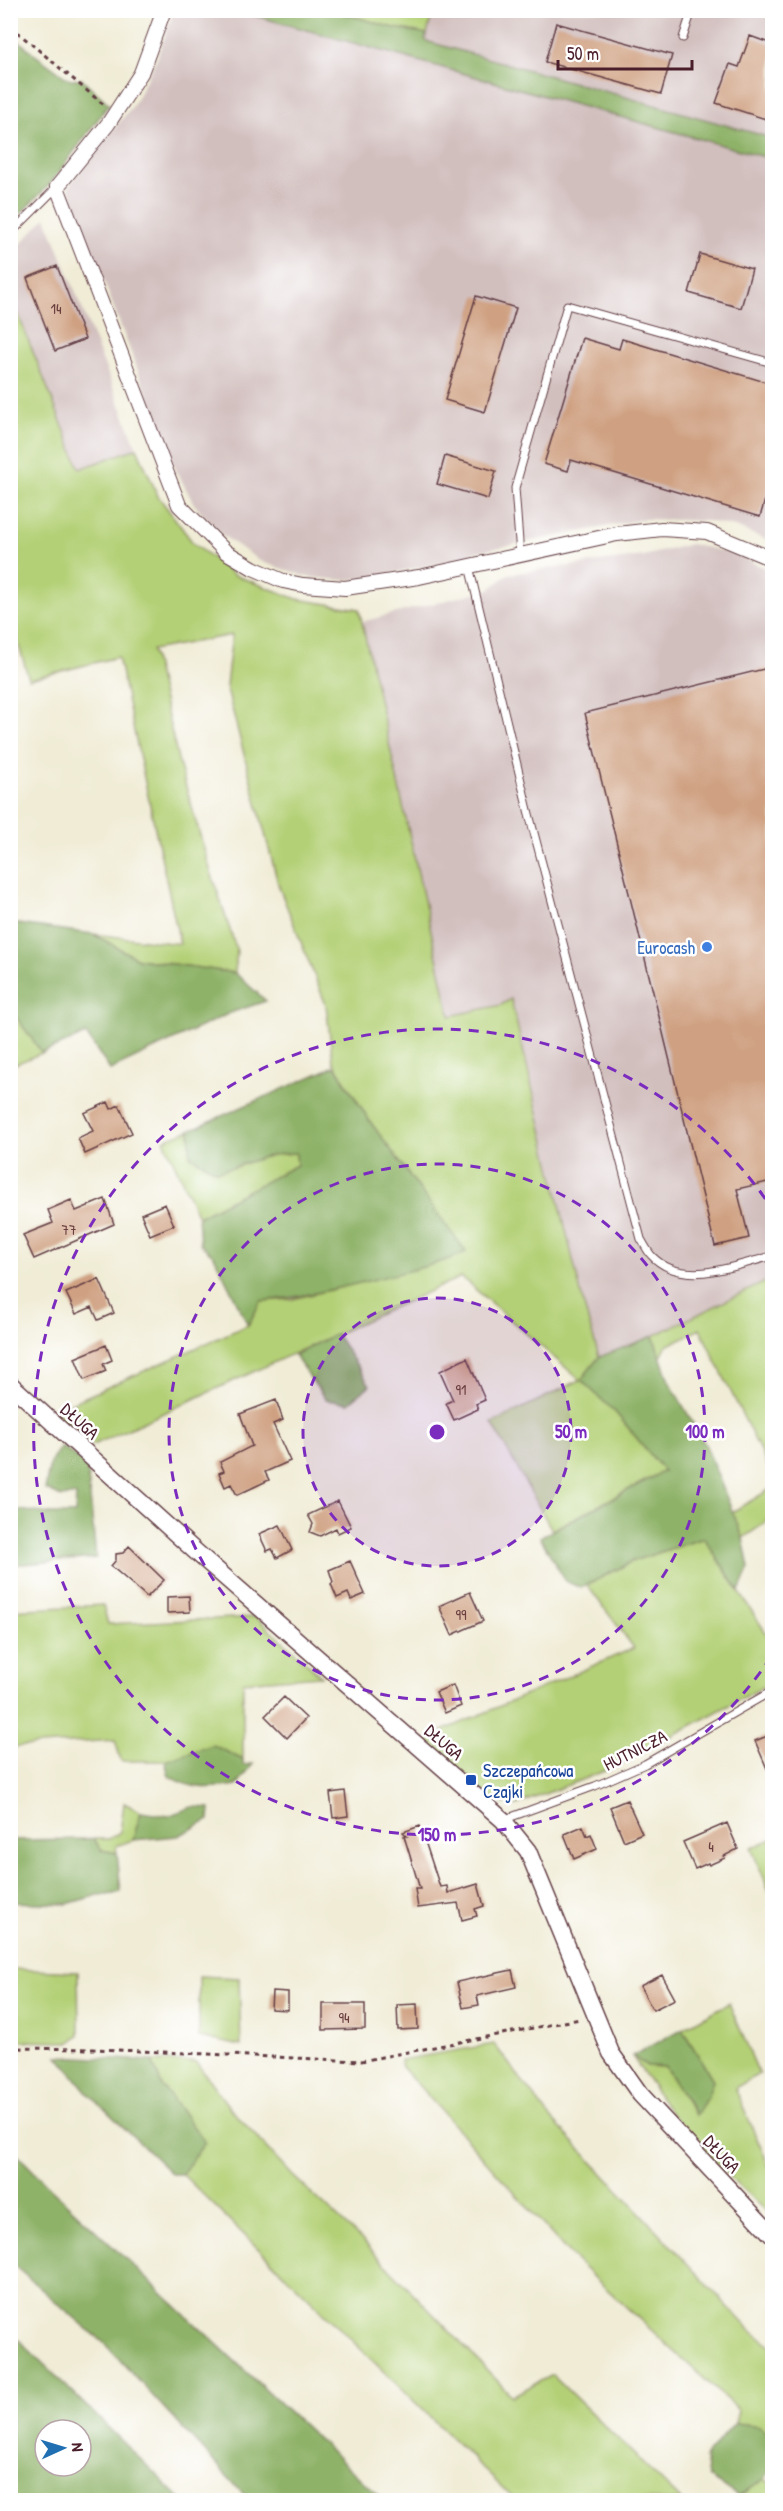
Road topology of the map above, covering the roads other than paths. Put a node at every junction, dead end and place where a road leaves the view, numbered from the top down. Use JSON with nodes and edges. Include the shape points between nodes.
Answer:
{"nodes":[{"id":1,"x":692,"y":10,"type":"edge"},
{"id":2,"x":163,"y":13,"type":"edge"},
{"id":3,"x":683,"y":38,"type":"dead end"},
{"id":4,"x":57,"y":187,"type":"junction"},
{"id":5,"x":10,"y":234,"type":"edge"},
{"id":6,"x":772,"y":363,"type":"edge"},
{"id":7,"x":520,"y":555,"type":"junction"},
{"id":8,"x":772,"y":559,"type":"edge"},
{"id":9,"x":470,"y":566,"type":"junction"},
{"id":10,"x":772,"y":1256,"type":"edge"},
{"id":11,"x":10,"y":1384,"type":"edge"},
{"id":12,"x":772,"y":1691,"type":"edge"},
{"id":13,"x":503,"y":1820,"type":"junction"},
{"id":14,"x":772,"y":2235,"type":"edge"}],
"edges":[{"from":1,"to":3,"type":"lane"},
{"from":2,"to":4,"type":"street","via":[[141,73]]},
{"from":4,"to":5,"type":"lane"},
{"from":4,"to":9,"type":"street","via":[[179,505],[226,552],[283,581],[345,588]]},
{"from":6,"to":7,"type":"lane","via":[[567,305],[515,488]]},
{"from":7,"to":8,"type":"street","via":[[617,534],[662,529],[707,532]]},
{"from":7,"to":9,"type":"street"},
{"from":9,"to":10,"type":"lane","via":[[528,810],[641,1239],[651,1256],[681,1272],[702,1273]]},
{"from":11,"to":13,"type":"street","name":"DŁUGA"},
{"from":12,"to":13,"type":"lane","name":"HUTNICZA","via":[[645,1764]]},
{"from":13,"to":14,"type":"street","name":"DŁUGA","via":[[528,1851],[611,2053],[640,2094]]}]}
